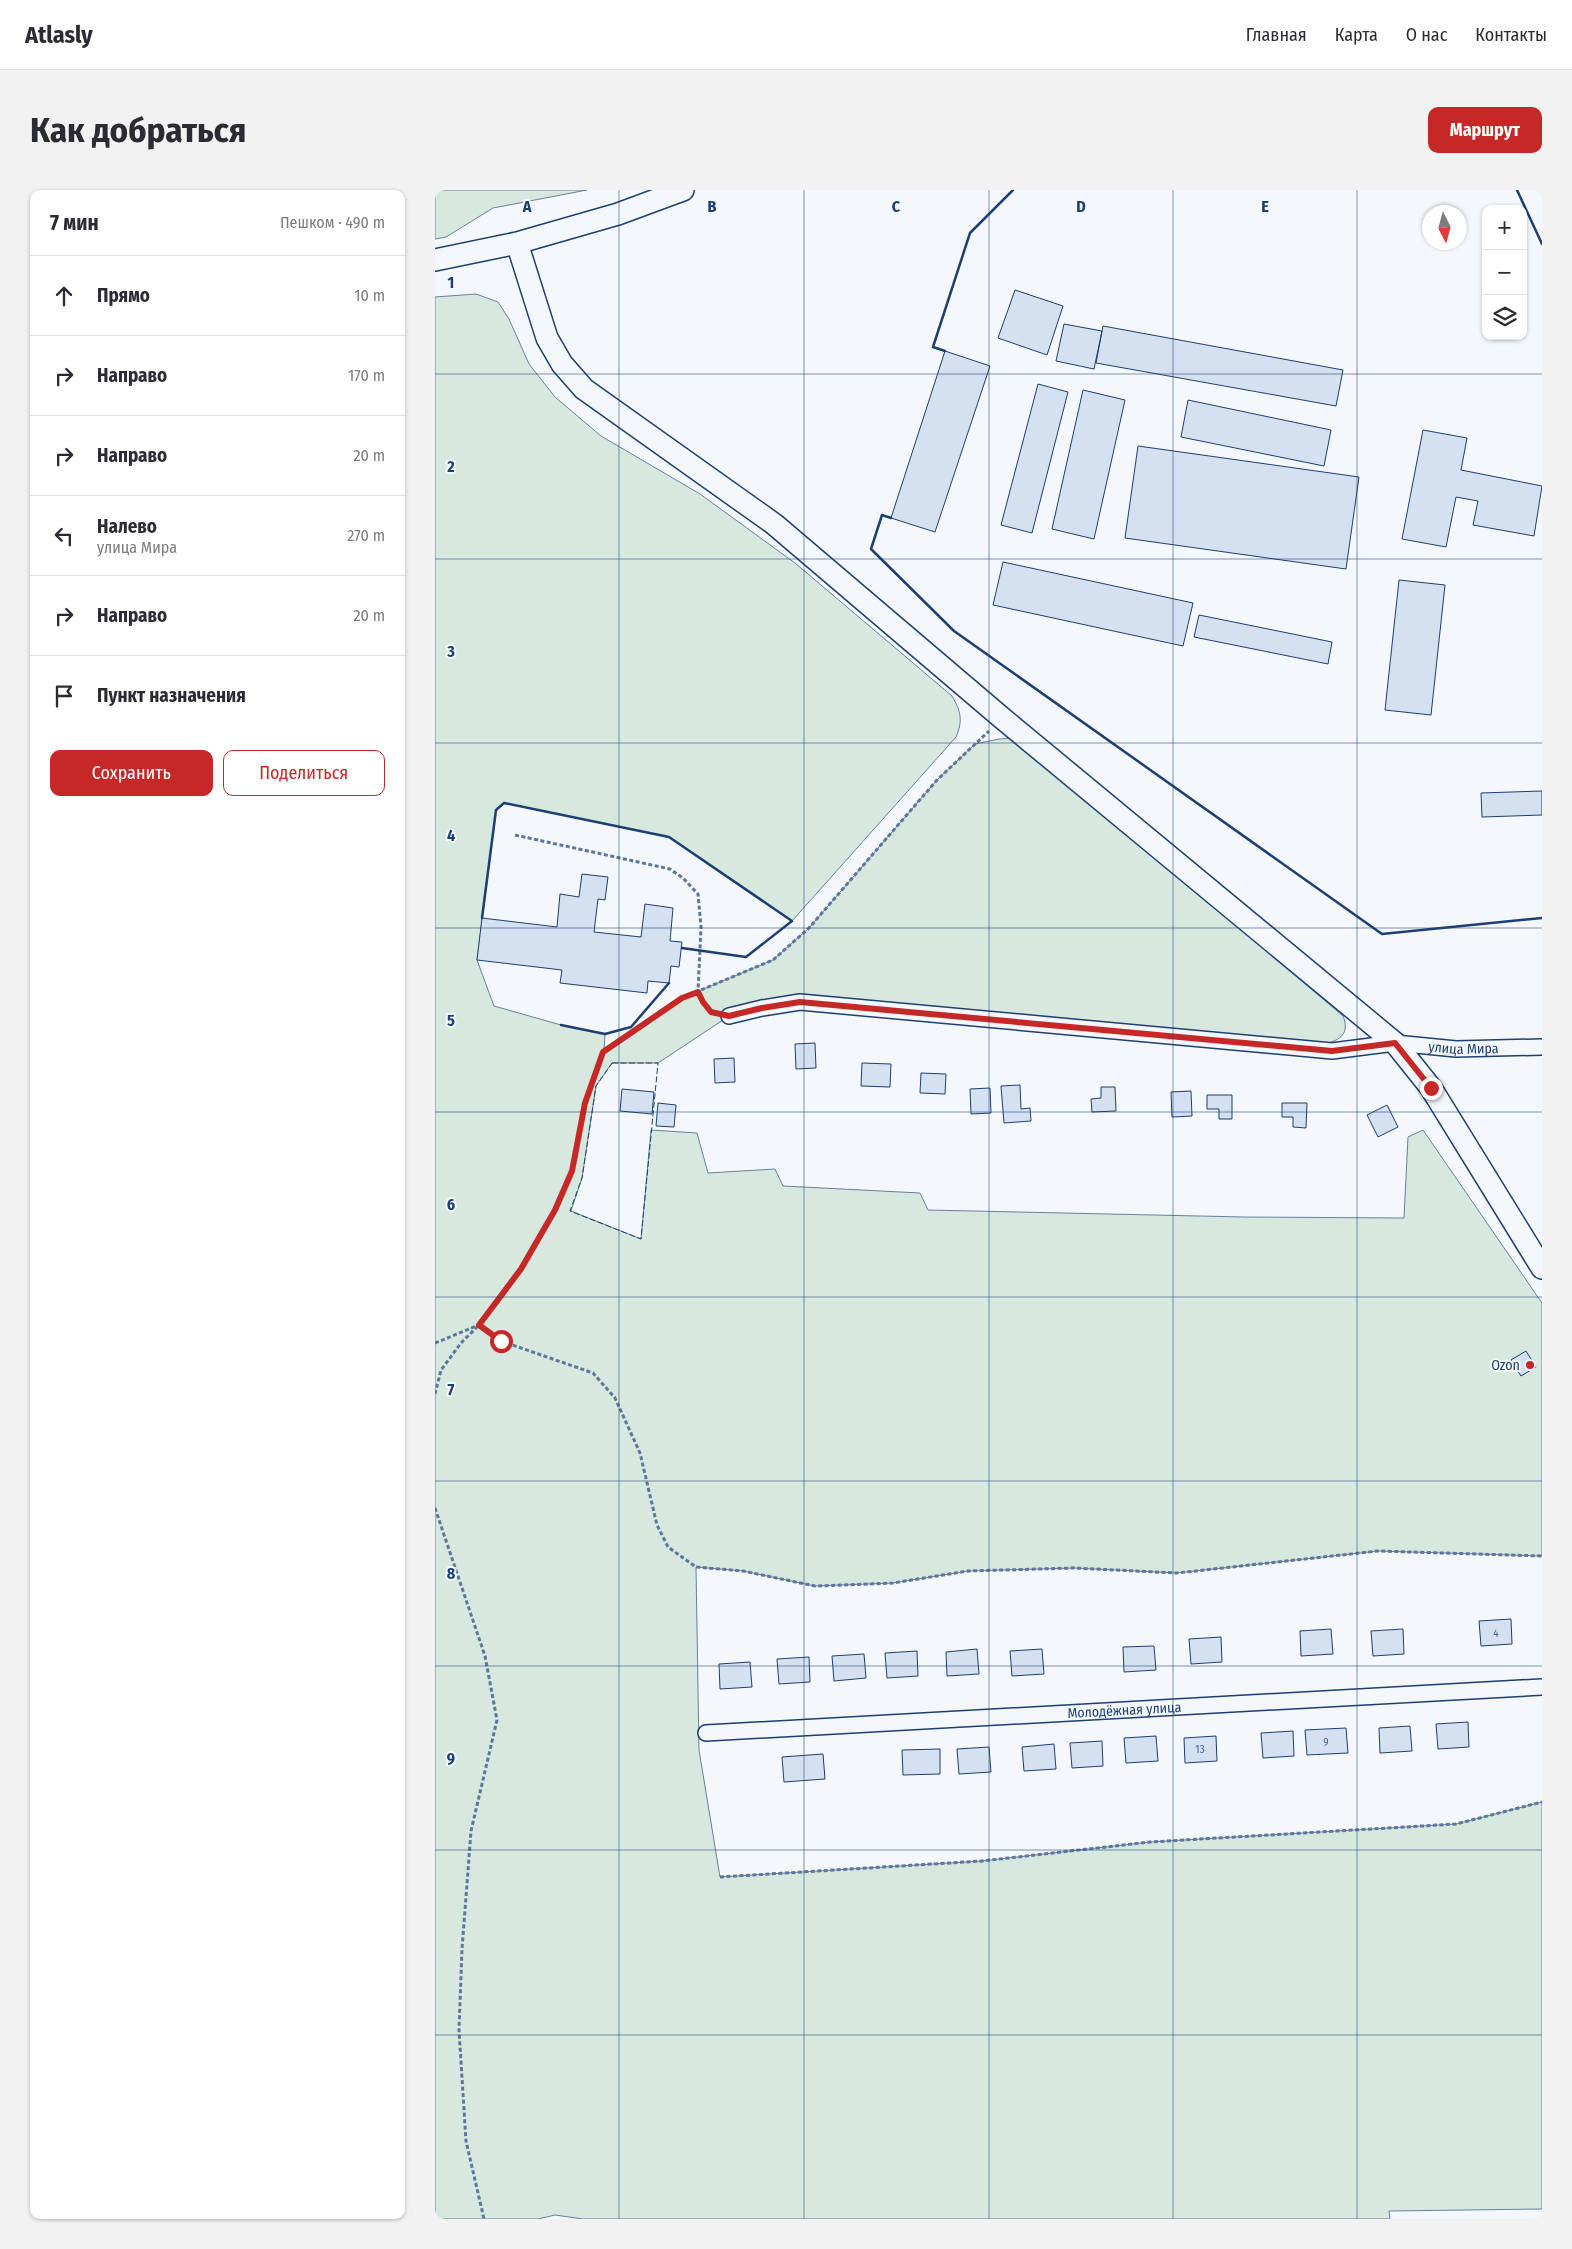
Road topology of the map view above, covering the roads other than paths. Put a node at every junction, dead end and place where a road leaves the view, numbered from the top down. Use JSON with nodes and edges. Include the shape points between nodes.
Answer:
{"nodes":[{"id":1,"x":683,"y":190,"type":"edge"},
{"id":2,"x":517,"y":243,"type":"junction"},
{"id":3,"x":435,"y":260,"type":"edge"},
{"id":4,"x":729,"y":1016,"type":"road end"},
{"id":5,"x":1395,"y":1043,"type":"junction"},
{"id":6,"x":1542,"y":1047,"type":"edge"},
{"id":7,"x":1542,"y":1268,"type":"edge"},
{"id":8,"x":1542,"y":1687,"type":"edge"},
{"id":9,"x":706,"y":1734,"type":"dead end"}],
"edges":[{"from":1,"to":2,"type":"street","via":[[618,214]]},
{"from":2,"to":3,"type":"street"},
{"from":2,"to":5,"type":"street","via":[[547,338],[562,364],[584,389],[774,524],[1002,718]]},
{"from":4,"to":5,"type":"street","name":"улица Мира","via":[[800,1002],[1332,1051]]},
{"from":5,"to":6,"type":"street","name":"улица Мира","via":[[1456,1049]]},
{"from":5,"to":7,"type":"street","via":[[1431,1088]]},
{"from":8,"to":9,"type":"street","name":"Молодёжная улица"}]}
